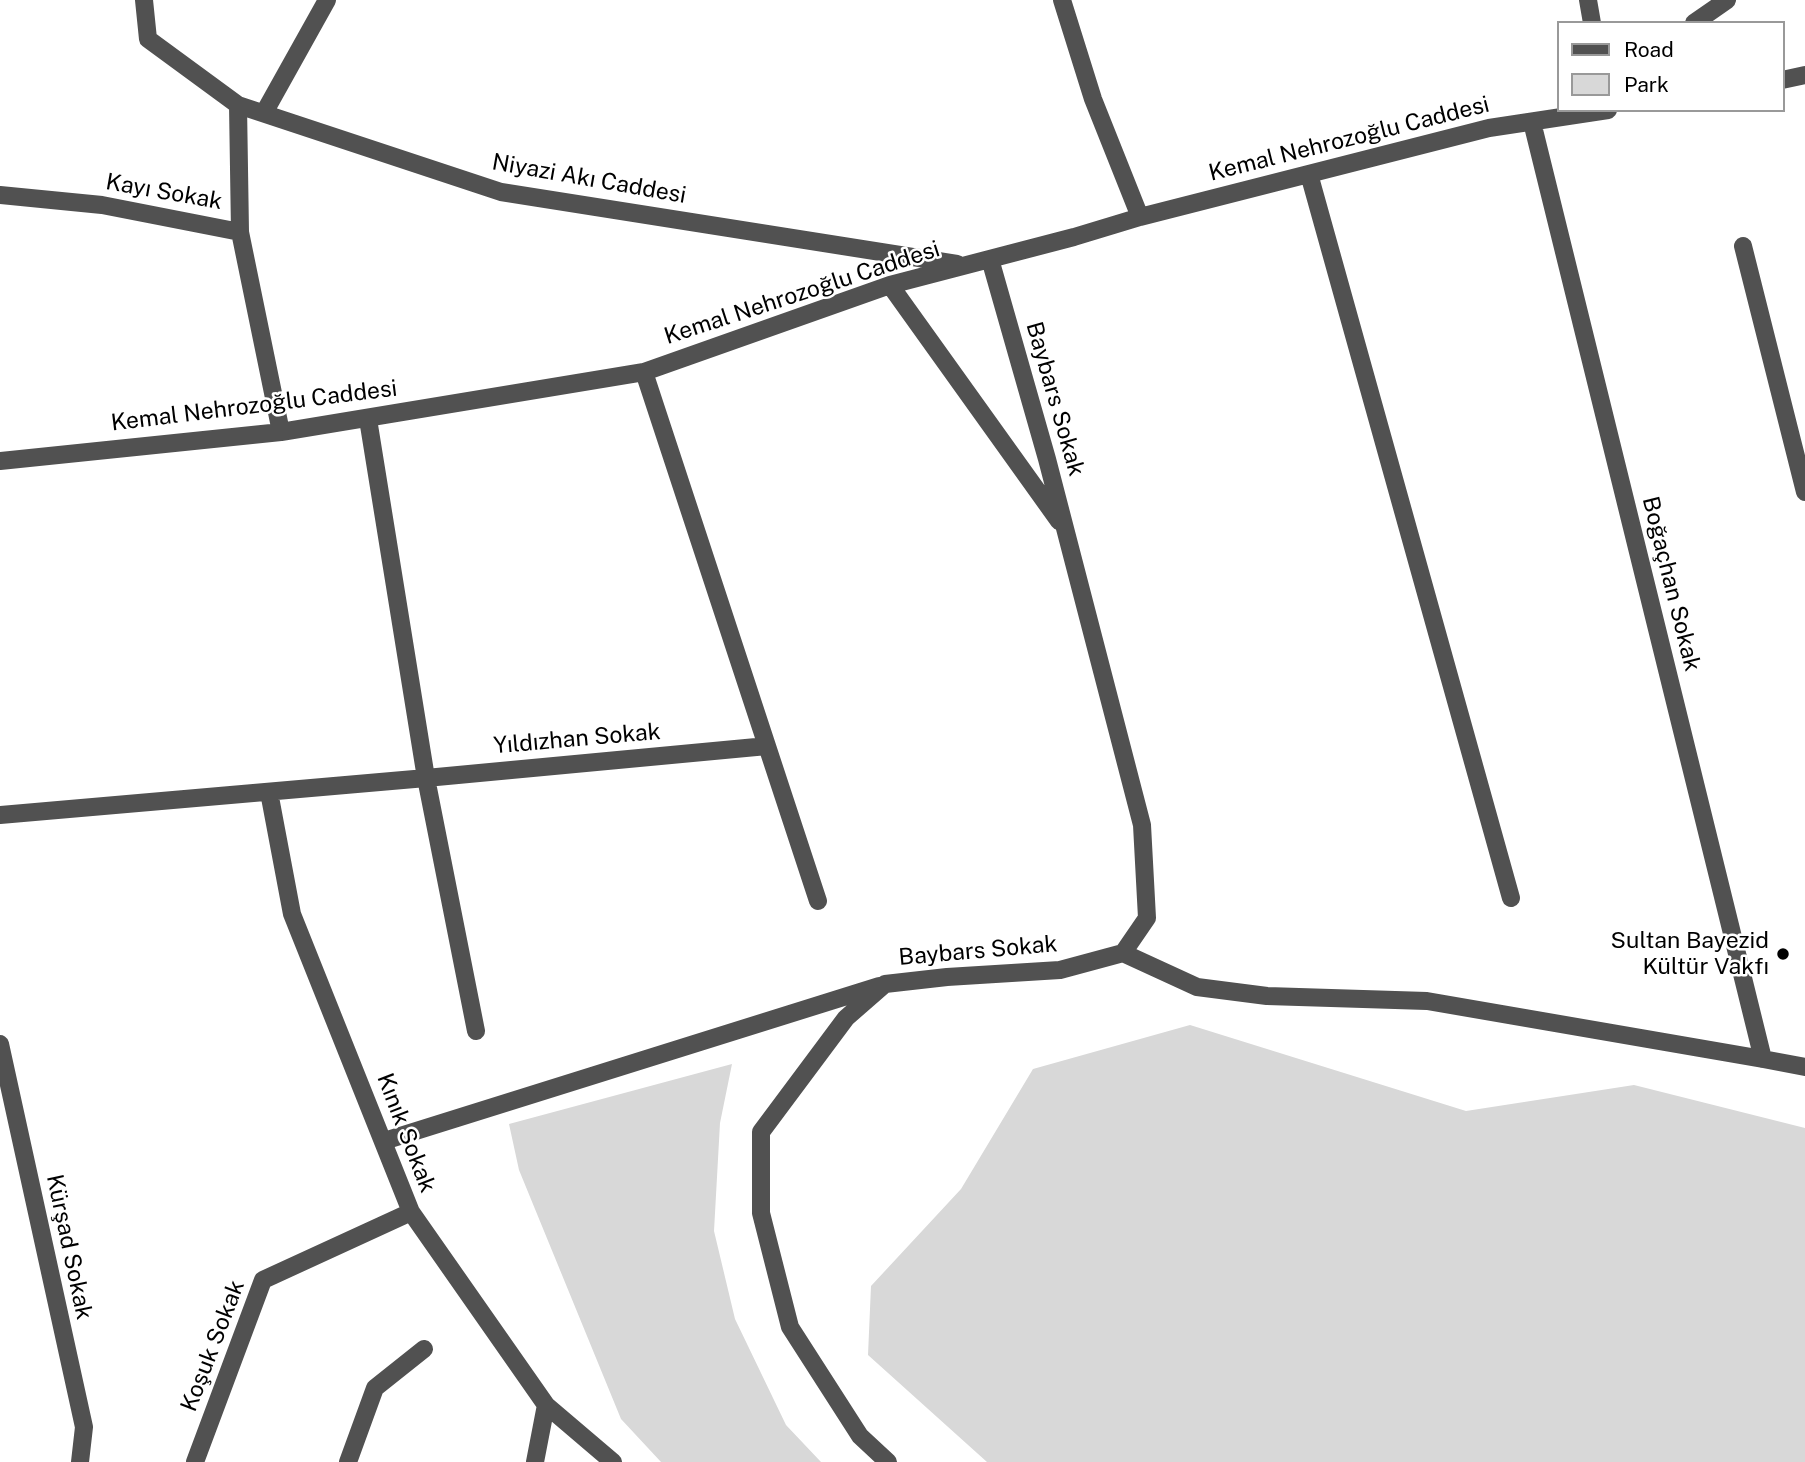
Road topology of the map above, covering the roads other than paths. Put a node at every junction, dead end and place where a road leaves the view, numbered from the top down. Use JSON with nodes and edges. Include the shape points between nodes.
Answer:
{"nodes":[{"id":1,"x":144,"y":0,"type":"edge"},
{"id":2,"x":327,"y":0,"type":"edge"},
{"id":3,"x":1062,"y":0,"type":"edge"},
{"id":4,"x":1588,"y":0,"type":"edge"},
{"id":5,"x":1727,"y":0,"type":"edge"},
{"id":6,"x":1592,"y":21,"type":"edge"},
{"id":7,"x":1697,"y":21,"type":"edge"},
{"id":8,"x":1805,"y":75,"type":"edge"},
{"id":9,"x":1784,"y":80,"type":"edge"},
{"id":10,"x":238,"y":105,"type":"junction"},
{"id":11,"x":1594,"y":112,"type":"edge"},
{"id":12,"x":264,"y":113,"type":"junction"},
{"id":13,"x":1532,"y":122,"type":"junction"},
{"id":14,"x":1309,"y":174,"type":"junction"},
{"id":15,"x":0,"y":195,"type":"edge"},
{"id":16,"x":1140,"y":217,"type":"junction"},
{"id":17,"x":240,"y":232,"type":"junction"},
{"id":18,"x":1743,"y":246,"type":"dead end"},
{"id":19,"x":990,"y":259,"type":"junction"},
{"id":20,"x":965,"y":266,"type":"junction"},
{"id":21,"x":890,"y":285,"type":"junction"},
{"id":22,"x":643,"y":372,"type":"junction"},
{"id":23,"x":368,"y":419,"type":"junction"},
{"id":24,"x":281,"y":432,"type":"junction"},
{"id":25,"x":0,"y":461,"type":"edge"},
{"id":26,"x":1805,"y":492,"type":"edge"},
{"id":27,"x":1066,"y":531,"type":"junction"},
{"id":28,"x":766,"y":746,"type":"junction"},
{"id":29,"x":426,"y":778,"type":"junction"},
{"id":30,"x":269,"y":792,"type":"junction"},
{"id":31,"x":0,"y":814,"type":"edge"},
{"id":32,"x":1511,"y":898,"type":"dead end"},
{"id":33,"x":818,"y":901,"type":"dead end"},
{"id":34,"x":1123,"y":953,"type":"junction"},
{"id":35,"x":885,"y":984,"type":"junction"},
{"id":36,"x":476,"y":1031,"type":"dead end"},
{"id":37,"x":0,"y":1044,"type":"edge"},
{"id":38,"x":1763,"y":1059,"type":"junction"},
{"id":39,"x":1805,"y":1067,"type":"edge"},
{"id":40,"x":384,"y":1141,"type":"junction"},
{"id":41,"x":411,"y":1212,"type":"junction"},
{"id":42,"x":424,"y":1349,"type":"dead end"},
{"id":43,"x":546,"y":1405,"type":"junction"},
{"id":44,"x":80,"y":1462,"type":"edge"},
{"id":45,"x":195,"y":1462,"type":"edge"},
{"id":46,"x":348,"y":1462,"type":"edge"},
{"id":47,"x":535,"y":1462,"type":"edge"},
{"id":48,"x":613,"y":1462,"type":"edge"},
{"id":49,"x":888,"y":1462,"type":"edge"}],
"edges":[{"from":1,"to":10,"type":"street","name":"Niyazi Akı Caddesi","via":[[148,39]]},
{"from":2,"to":12,"type":"street"},
{"from":3,"to":16,"type":"street","via":[[1093,99]]},
{"from":4,"to":6,"type":"street"},
{"from":5,"to":7,"type":"street"},
{"from":8,"to":9,"type":"street"},
{"from":10,"to":12,"type":"street","name":"Niyazi Akı Caddesi"},
{"from":10,"to":17,"type":"street"},
{"from":11,"to":13,"type":"street","name":"Kemal Nehrozoğlu Caddesi"},
{"from":12,"to":20,"type":"street","name":"Niyazi Akı Caddesi","via":[[501,192]]},
{"from":13,"to":14,"type":"street","name":"Kemal Nehrozoğlu Caddesi","via":[[1489,128]]},
{"from":13,"to":38,"type":"street","name":"Boğaçhan Sokak"},
{"from":14,"to":16,"type":"street","name":"Kemal Nehrozoğlu Caddesi"},
{"from":14,"to":32,"type":"street"},
{"from":15,"to":17,"type":"street","name":"Kayı Sokak","via":[[102,205]]},
{"from":16,"to":19,"type":"street","name":"Kemal Nehrozoğlu Caddesi"},
{"from":17,"to":24,"type":"street","name":"Kayı Sokak"},
{"from":18,"to":26,"type":"street"},
{"from":19,"to":20,"type":"street","name":"Kemal Nehrozoğlu Caddesi"},
{"from":19,"to":27,"type":"street","name":"Baybars Sokak"},
{"from":20,"to":21,"type":"street","name":"Kemal Nehrozoğlu Caddesi"},
{"from":21,"to":22,"type":"street","name":"Kemal Nehrozoğlu Caddesi"},
{"from":21,"to":27,"type":"street"},
{"from":22,"to":23,"type":"street","name":"Kemal Nehrozoğlu Caddesi"},
{"from":22,"to":28,"type":"street"},
{"from":23,"to":24,"type":"street","name":"Kemal Nehrozoğlu Caddesi"},
{"from":23,"to":29,"type":"street"},
{"from":24,"to":25,"type":"street","name":"Kemal Nehrozoğlu Caddesi"},
{"from":27,"to":34,"type":"street","name":"Baybars Sokak","via":[[1142,825],[1147,918]]},
{"from":28,"to":29,"type":"street","name":"Yıldızhan Sokak"},
{"from":28,"to":33,"type":"street"},
{"from":29,"to":30,"type":"street","name":"Yıldızhan Sokak"},
{"from":29,"to":36,"type":"street"},
{"from":30,"to":31,"type":"street","name":"Yıldızhan Sokak"},
{"from":30,"to":40,"type":"street","name":"Kınık Sokak","via":[[292,914]]},
{"from":34,"to":35,"type":"street","name":"Baybars Sokak","via":[[1060,970]]},
{"from":34,"to":38,"type":"street","via":[[1197,987],[1267,996],[1427,1002]]},
{"from":35,"to":40,"type":"street"},
{"from":35,"to":49,"type":"street","name":"Baybars Sokak","via":[[846,1018],[761,1132],[761,1213],[790,1327],[860,1436]]},
{"from":37,"to":44,"type":"street","name":"Kürşad Sokak","via":[[83,1427]]},
{"from":38,"to":39,"type":"street"},
{"from":40,"to":41,"type":"street","name":"Kınık Sokak"},
{"from":41,"to":43,"type":"street","name":"Kınık Sokak"},
{"from":41,"to":45,"type":"street","name":"Koşuk Sokak","via":[[263,1280]]},
{"from":42,"to":46,"type":"street","via":[[375,1388]]},
{"from":43,"to":47,"type":"street"},
{"from":43,"to":48,"type":"street","name":"Kınık Sokak"}]}
